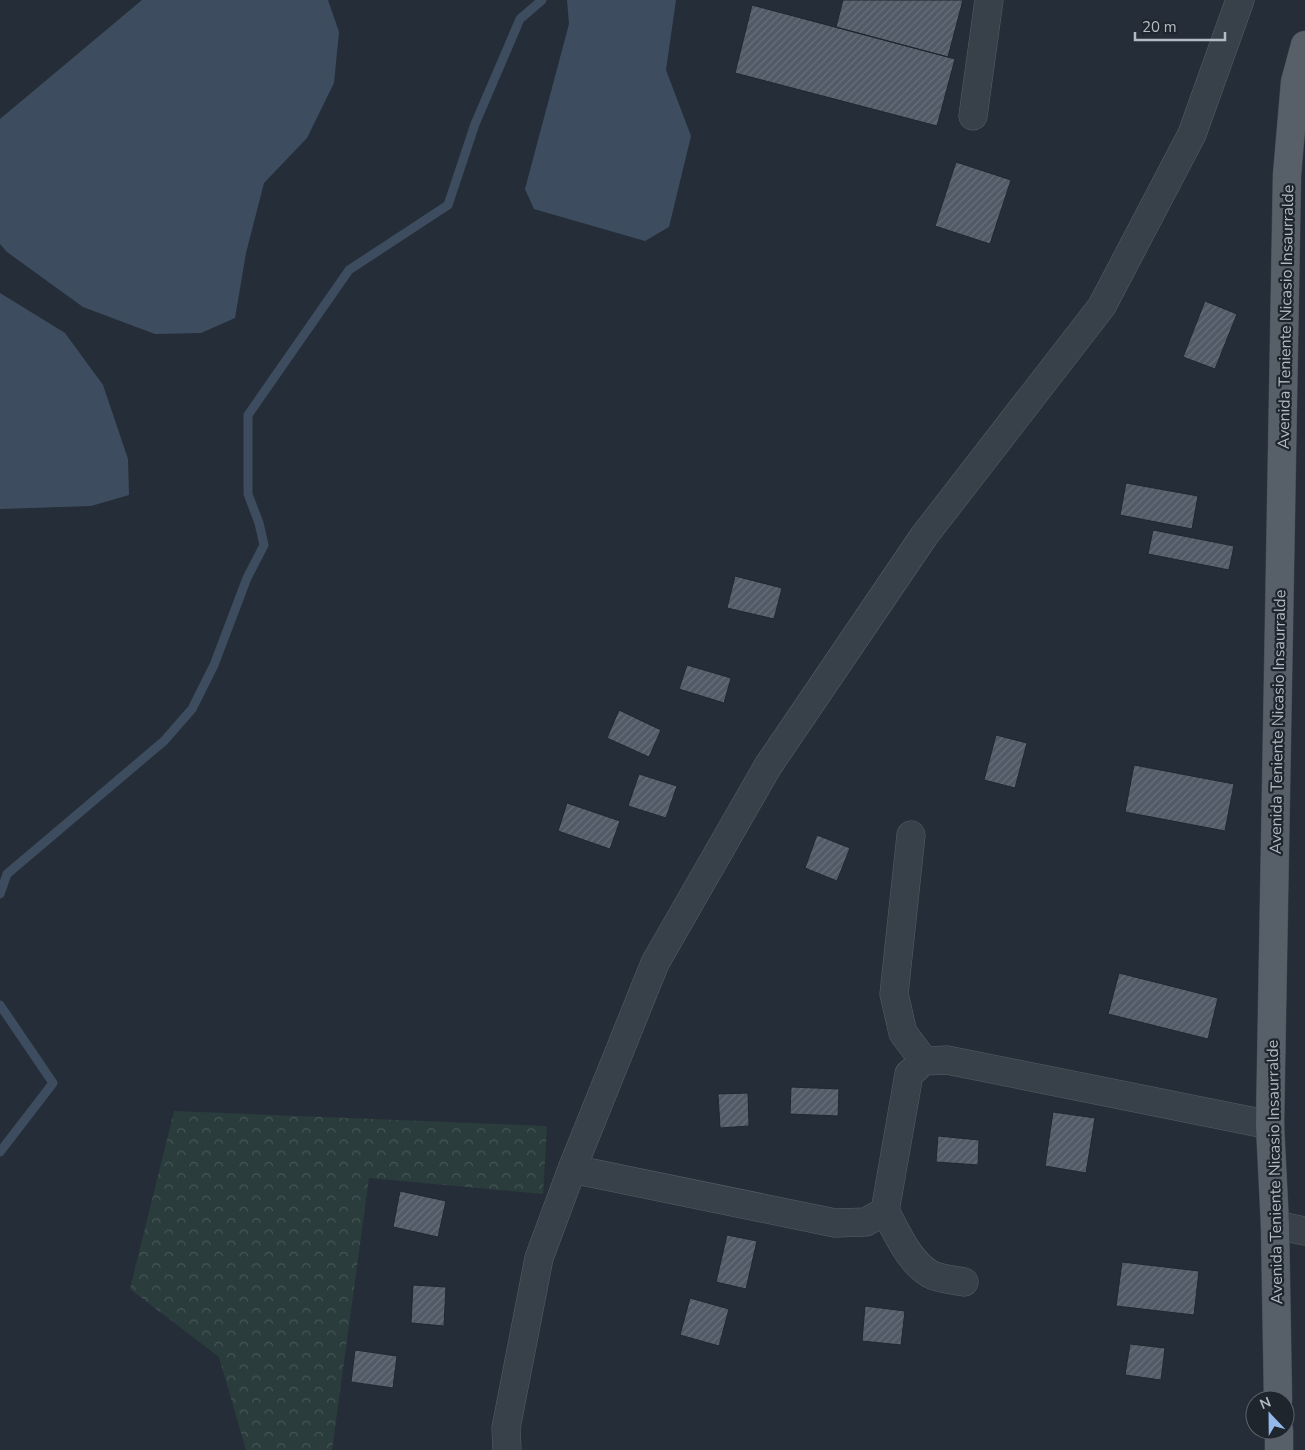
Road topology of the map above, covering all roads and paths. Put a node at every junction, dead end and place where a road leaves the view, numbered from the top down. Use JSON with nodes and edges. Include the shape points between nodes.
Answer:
{"nodes":[{"id":1,"x":989,"y":0,"type":"edge"},
{"id":2,"x":1240,"y":0,"type":"edge"},
{"id":3,"x":1305,"y":45,"type":"edge"},
{"id":4,"x":973,"y":116,"type":"dead end"},
{"id":5,"x":911,"y":835,"type":"dead end"},
{"id":6,"x":924,"y":1061,"type":"junction"},
{"id":7,"x":1270,"y":1125,"type":"junction"},
{"id":8,"x":572,"y":1170,"type":"junction"},
{"id":9,"x":885,"y":1211,"type":"junction"},
{"id":10,"x":1275,"y":1225,"type":"junction"},
{"id":11,"x":1305,"y":1231,"type":"edge"},
{"id":12,"x":964,"y":1282,"type":"dead end"},
{"id":13,"x":1278,"y":1390,"type":"edge"},
{"id":14,"x":507,"y":1450,"type":"edge"}],
"edges":[{"from":1,"to":4,"type":"street"},
{"from":2,"to":8,"type":"street","via":[[1192,134],[1102,306],[924,536],[768,766],[656,963]]},
{"from":3,"to":7,"type":"main road","name":"Avenida Teniente Nicasio Insaurralde","via":[[1294,82],[1287,175]]},
{"from":5,"to":6,"type":"street","via":[[894,994],[903,1033]]},
{"from":6,"to":7,"type":"street","via":[[947,1060]]},
{"from":6,"to":9,"type":"street","via":[[909,1074]]},
{"from":7,"to":10,"type":"main road","name":"Avenida Teniente Nicasio Insaurralde"},
{"from":8,"to":9,"type":"street","via":[[835,1223],[866,1222]]},
{"from":8,"to":14,"type":"street","via":[[538,1258],[506,1428]]},
{"from":9,"to":12,"type":"street","via":[[917,1263],[931,1274]]},
{"from":10,"to":11,"type":"street"},
{"from":10,"to":13,"type":"main road","name":"Avenida Teniente Nicasio Insaurralde"}]}
